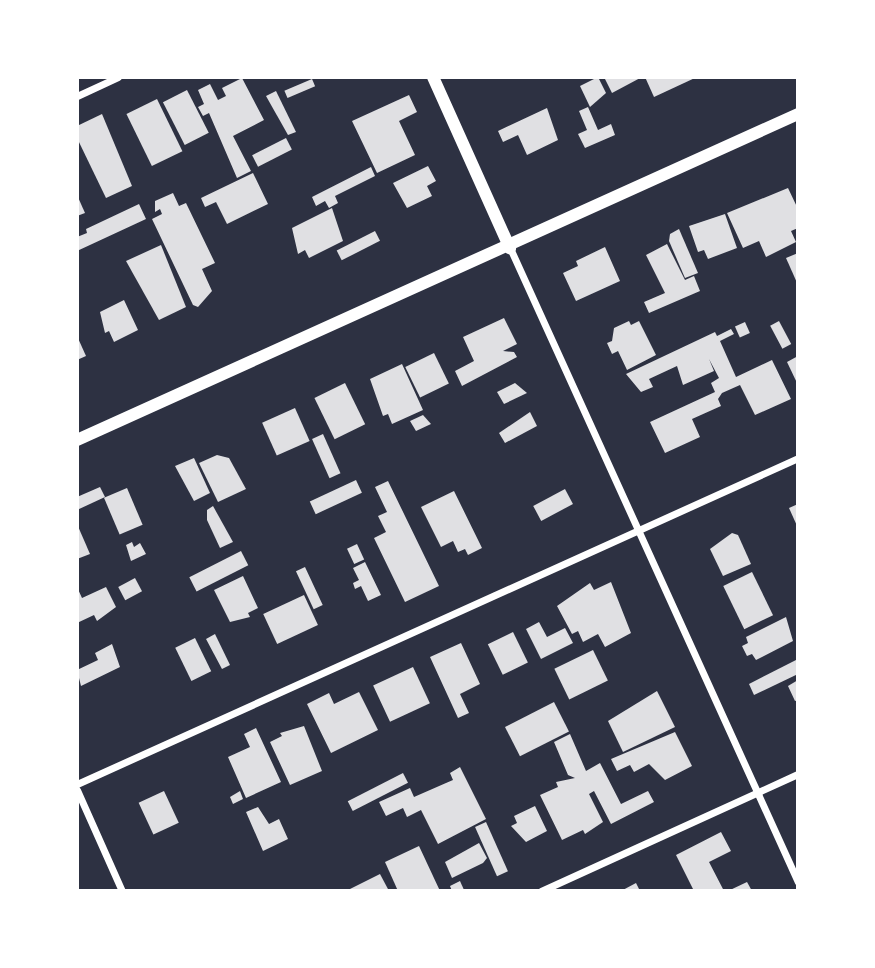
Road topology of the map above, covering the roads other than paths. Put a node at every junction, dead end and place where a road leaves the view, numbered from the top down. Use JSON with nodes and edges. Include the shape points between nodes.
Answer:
{"nodes":[{"id":1,"x":118,"y":77,"type":"edge"},
{"id":2,"x":433,"y":77,"type":"edge"},
{"id":3,"x":77,"y":96,"type":"edge"},
{"id":4,"x":798,"y":114,"type":"edge"},
{"id":5,"x":510,"y":248,"type":"junction"},
{"id":6,"x":77,"y":440,"type":"edge"},
{"id":7,"x":798,"y":458,"type":"edge"},
{"id":8,"x":636,"y":529,"type":"junction"},
{"id":9,"x":798,"y":774,"type":"edge"},
{"id":10,"x":77,"y":784,"type":"edge"},
{"id":11,"x":77,"y":790,"type":"edge"},
{"id":12,"x":760,"y":791,"type":"junction"},
{"id":13,"x":798,"y":882,"type":"edge"},
{"id":14,"x":122,"y":891,"type":"edge"},
{"id":15,"x":541,"y":891,"type":"edge"}],
"edges":[{"from":1,"to":3,"type":"street"},
{"from":2,"to":5,"type":"street"},
{"from":4,"to":5,"type":"street"},
{"from":5,"to":6,"type":"street"},
{"from":5,"to":8,"type":"street","via":[[630,506]]},
{"from":7,"to":8,"type":"street"},
{"from":8,"to":10,"type":"street"},
{"from":8,"to":12,"type":"street"},
{"from":9,"to":12,"type":"street"},
{"from":11,"to":14,"type":"street"},
{"from":12,"to":13,"type":"street"},
{"from":12,"to":15,"type":"street"}]}
